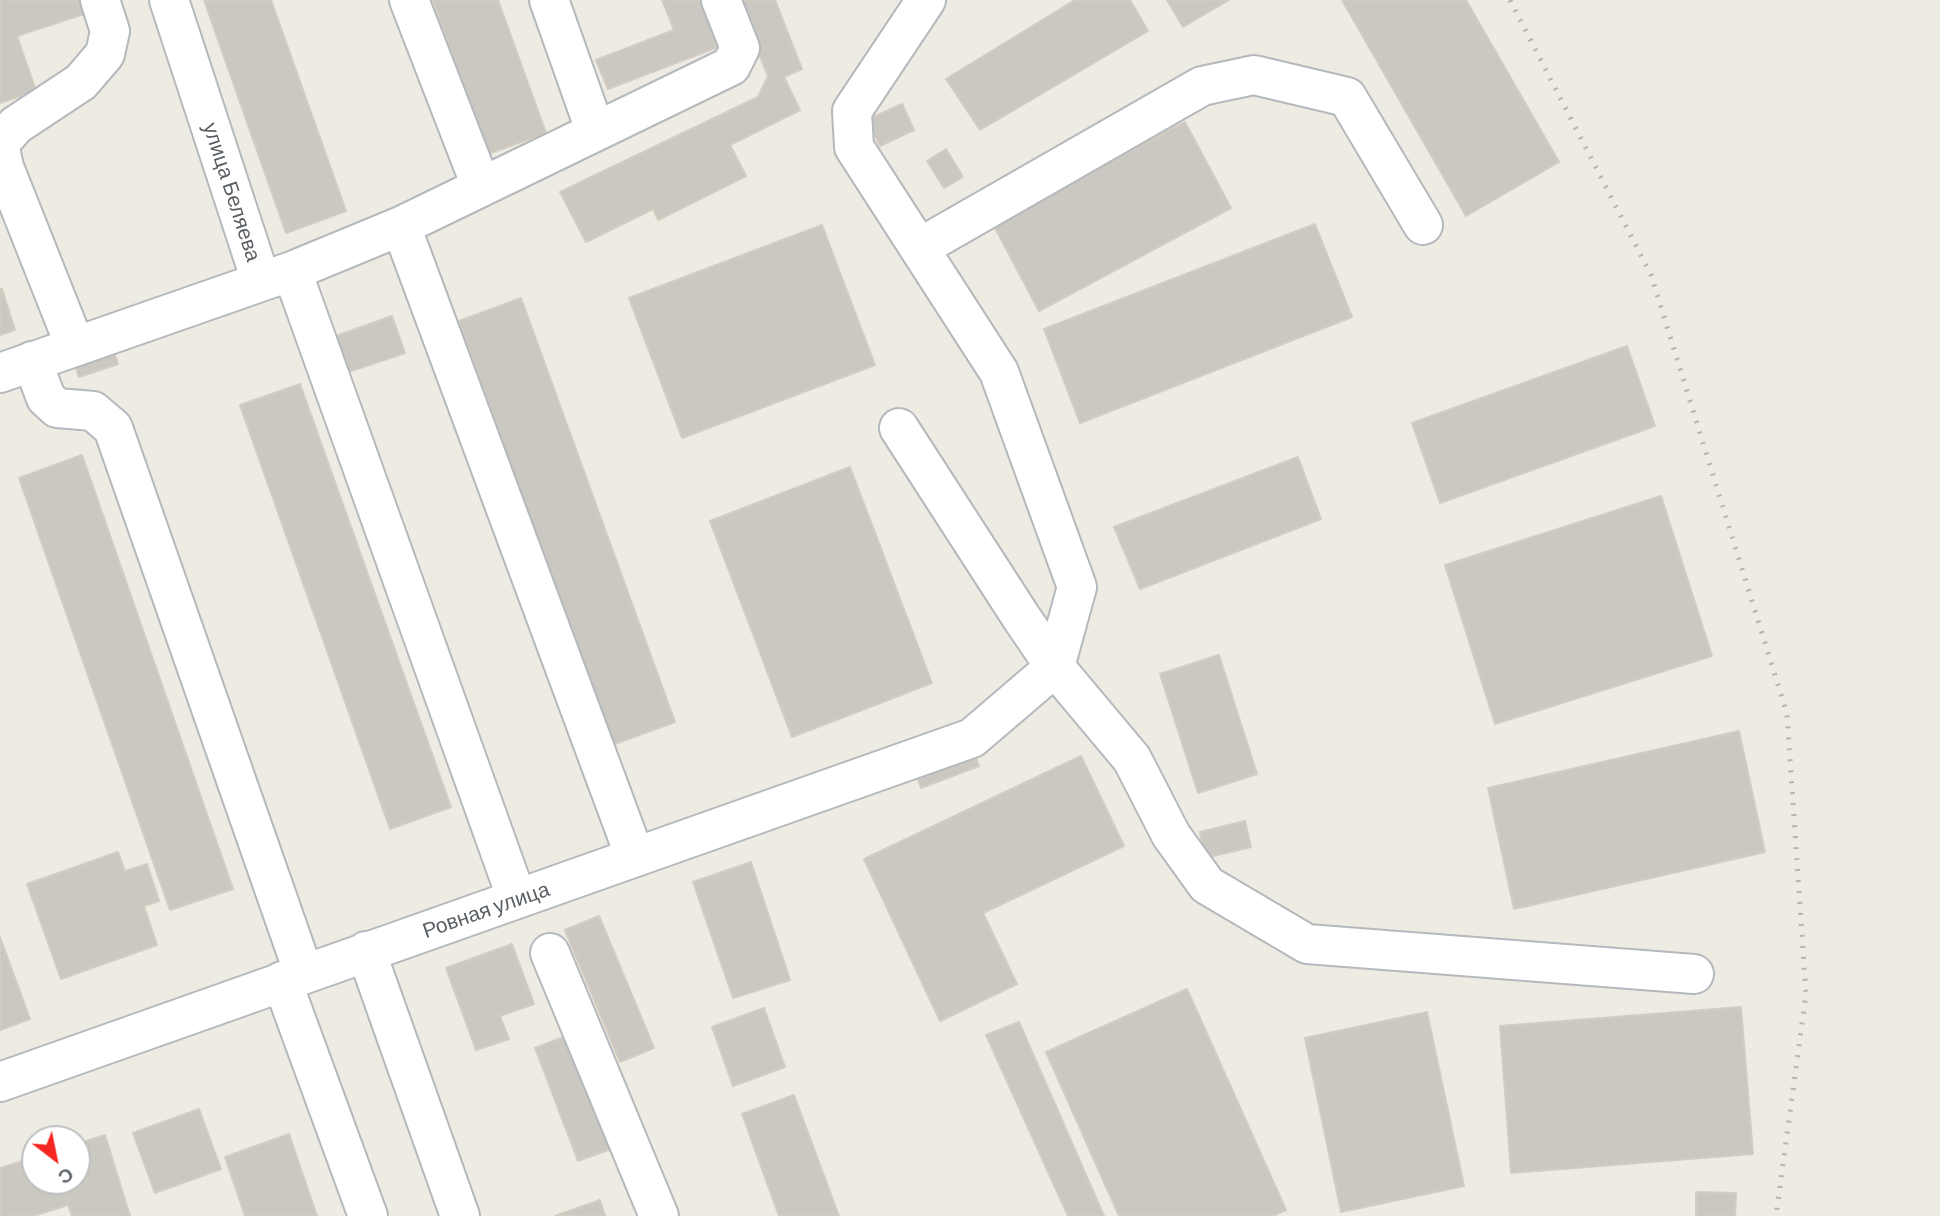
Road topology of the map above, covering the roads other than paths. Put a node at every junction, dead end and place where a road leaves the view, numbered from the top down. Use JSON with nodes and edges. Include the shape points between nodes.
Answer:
{"nodes":[{"id":1,"x":100,"y":0,"type":"edge"},
{"id":2,"x":169,"y":0,"type":"edge"},
{"id":3,"x":409,"y":0,"type":"edge"},
{"id":4,"x":550,"y":0,"type":"edge"},
{"id":5,"x":721,"y":0,"type":"edge"},
{"id":6,"x":926,"y":0,"type":"edge"},
{"id":7,"x":595,"y":130,"type":"junction"},
{"id":8,"x":0,"y":145,"type":"edge"},
{"id":9,"x":481,"y":186,"type":"junction"},
{"id":10,"x":1423,"y":225,"type":"dead end"},
{"id":11,"x":401,"y":226,"type":"junction"},
{"id":12,"x":919,"y":248,"type":"junction"},
{"id":13,"x":276,"y":276,"type":"junction"},
{"id":14,"x":75,"y":346,"type":"junction"},
{"id":15,"x":16,"y":367,"type":"edge"},
{"id":16,"x":899,"y":428,"type":"dead end"},
{"id":17,"x":1055,"y":667,"type":"junction"},
{"id":18,"x":635,"y":857,"type":"junction"},
{"id":19,"x":517,"y":899,"type":"junction"},
{"id":20,"x":366,"y":951,"type":"junction"},
{"id":21,"x":550,"y":953,"type":"dead end"},
{"id":22,"x":1694,"y":974,"type":"dead end"},
{"id":23,"x":293,"y":977,"type":"junction"},
{"id":24,"x":0,"y":1082,"type":"edge"},
{"id":25,"x":368,"y":1216,"type":"edge"},
{"id":26,"x":460,"y":1216,"type":"edge"},
{"id":27,"x":659,"y":1216,"type":"edge"}],
"edges":[{"from":1,"to":8,"type":"street","via":[[110,31],[105,54],[82,82],[16,125]]},
{"from":2,"to":13,"type":"street","name":"улица Беляева"},
{"from":3,"to":9,"type":"street"},
{"from":4,"to":7,"type":"street"},
{"from":5,"to":7,"type":"street","via":[[740,48],[731,66]]},
{"from":6,"to":12,"type":"street","via":[[852,111],[854,147]]},
{"from":7,"to":9,"type":"street"},
{"from":8,"to":14,"type":"street","via":[[4,167]]},
{"from":9,"to":11,"type":"street"},
{"from":10,"to":12,"type":"street","via":[[1347,97],[1254,75],[1202,86]]},
{"from":11,"to":13,"type":"street"},
{"from":11,"to":18,"type":"street"},
{"from":12,"to":17,"type":"street","via":[[999,372],[1077,587]]},
{"from":13,"to":14,"type":"street","name":"улица Беляева"},
{"from":13,"to":19,"type":"street"},
{"from":14,"to":15,"type":"street","name":"улица Беляева"},
{"from":15,"to":23,"type":"street","via":[[57,408],[93,411],[113,428]]},
{"from":16,"to":17,"type":"street"},
{"from":17,"to":18,"type":"street","name":"Ровная улица","via":[[972,738]]},
{"from":17,"to":22,"type":"street","via":[[1132,759],[1171,835],[1207,885],[1307,944]]},
{"from":18,"to":19,"type":"street","name":"Ровная улица"},
{"from":19,"to":20,"type":"street","name":"Ровная улица"},
{"from":20,"to":23,"type":"street","name":"Ровная улица"},
{"from":20,"to":26,"type":"street"},
{"from":21,"to":27,"type":"street"},
{"from":23,"to":24,"type":"street","name":"Ровная улица"},
{"from":23,"to":25,"type":"street"}]}
